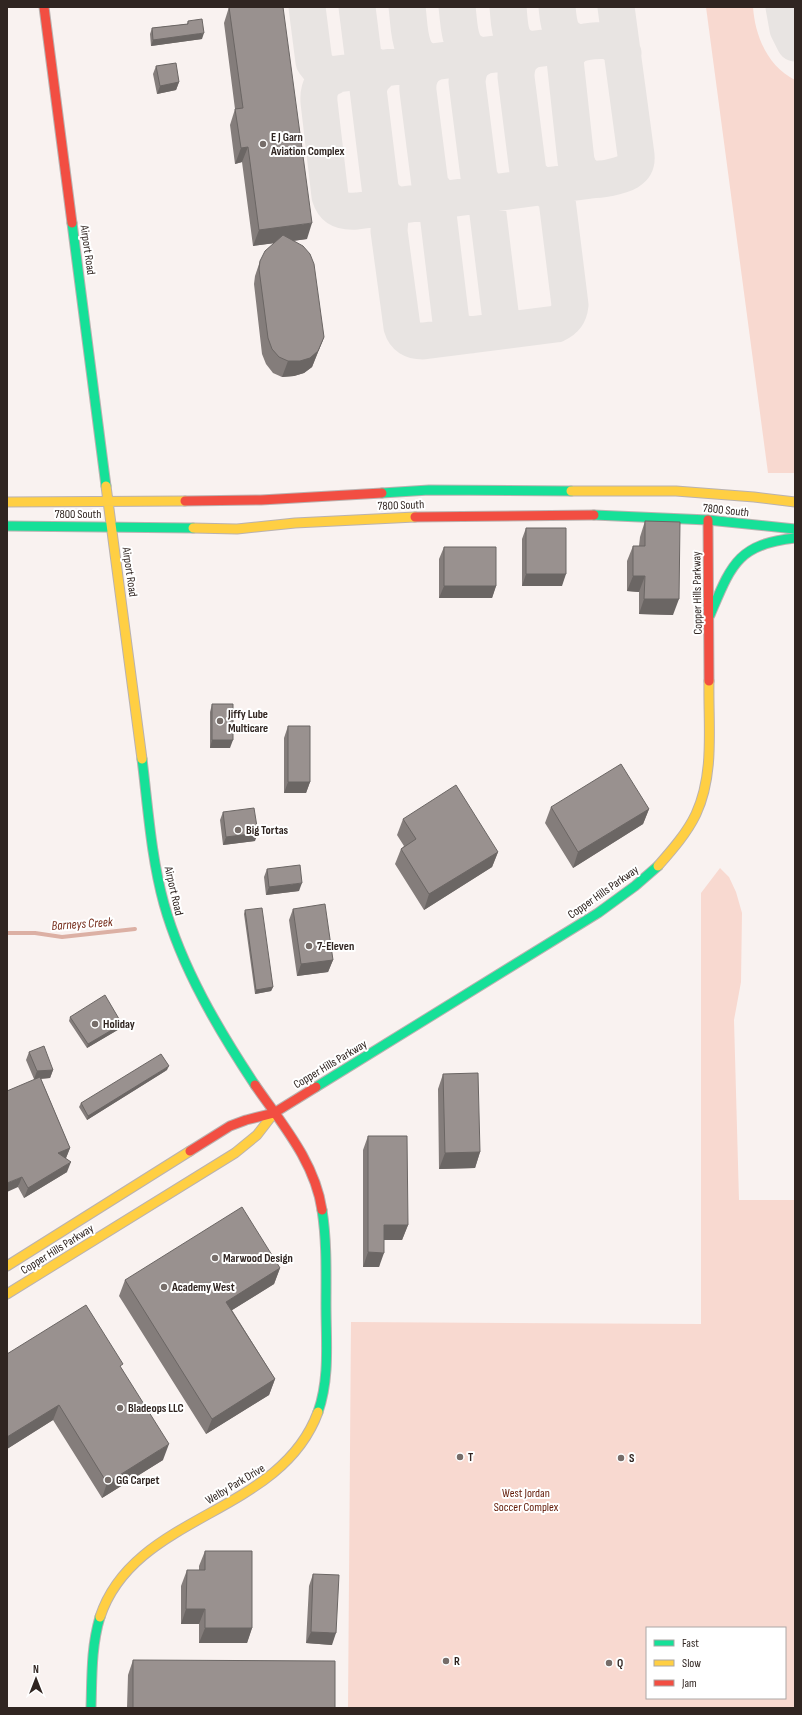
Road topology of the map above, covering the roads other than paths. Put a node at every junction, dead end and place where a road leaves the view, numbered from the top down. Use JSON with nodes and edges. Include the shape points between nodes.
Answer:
{"nodes":[{"id":1,"x":44,"y":7,"type":"edge"},
{"id":2,"x":109,"y":500,"type":"junction"},
{"id":3,"x":7,"y":502,"type":"edge"},
{"id":4,"x":795,"y":502,"type":"edge"},
{"id":5,"x":715,"y":511,"type":"dead end"},
{"id":6,"x":708,"y":520,"type":"junction"},
{"id":7,"x":7,"y":526,"type":"edge"},
{"id":8,"x":112,"y":526,"type":"junction"},
{"id":9,"x":795,"y":530,"type":"edge"},
{"id":10,"x":795,"y":538,"type":"edge"},
{"id":11,"x":710,"y":615,"type":"junction"},
{"id":12,"x":274,"y":1113,"type":"junction"},
{"id":13,"x":7,"y":1266,"type":"edge"},
{"id":14,"x":7,"y":1294,"type":"edge"},
{"id":15,"x":91,"y":1708,"type":"edge"}],
"edges":[{"from":1,"to":2,"type":"main road","name":"Airport Road"},
{"from":2,"to":3,"type":"main road","name":"7800 South"},
{"from":2,"to":4,"type":"main road","name":"7800 South","via":[[261,500],[429,490],[676,491]]},
{"from":2,"to":8,"type":"main road","name":"Airport Road"},
{"from":5,"to":6,"type":"main road"},
{"from":6,"to":8,"type":"main road","name":"7800 South","via":[[614,515],[462,515],[368,518],[237,529]]},
{"from":6,"to":9,"type":"main road","name":"7800 South"},
{"from":6,"to":11,"type":"main road","name":"Copper Hills Parkway"},
{"from":7,"to":8,"type":"main road","name":"7800 South"},
{"from":8,"to":12,"type":"main road","name":"Airport Road","via":[[157,875],[166,912],[197,987]]},
{"from":10,"to":11,"type":"main road","via":[[767,541],[744,553],[730,570]]},
{"from":11,"to":12,"type":"main road","name":"Copper Hills Parkway","via":[[708,759],[705,788],[696,814],[659,867],[598,913]]},
{"from":12,"to":13,"type":"main road","name":"Copper Hills Parkway","via":[[230,1126]]},
{"from":12,"to":14,"type":"main road","name":"Copper Hills Parkway","via":[[257,1135],[235,1153]]},
{"from":12,"to":15,"type":"main road","name":"Welby Park Drive","via":[[308,1165],[322,1204],[326,1245],[326,1353],[324,1388],[320,1405],[308,1434],[277,1471],[254,1488],[159,1543],[122,1576],[109,1596],[95,1635]]}]}
